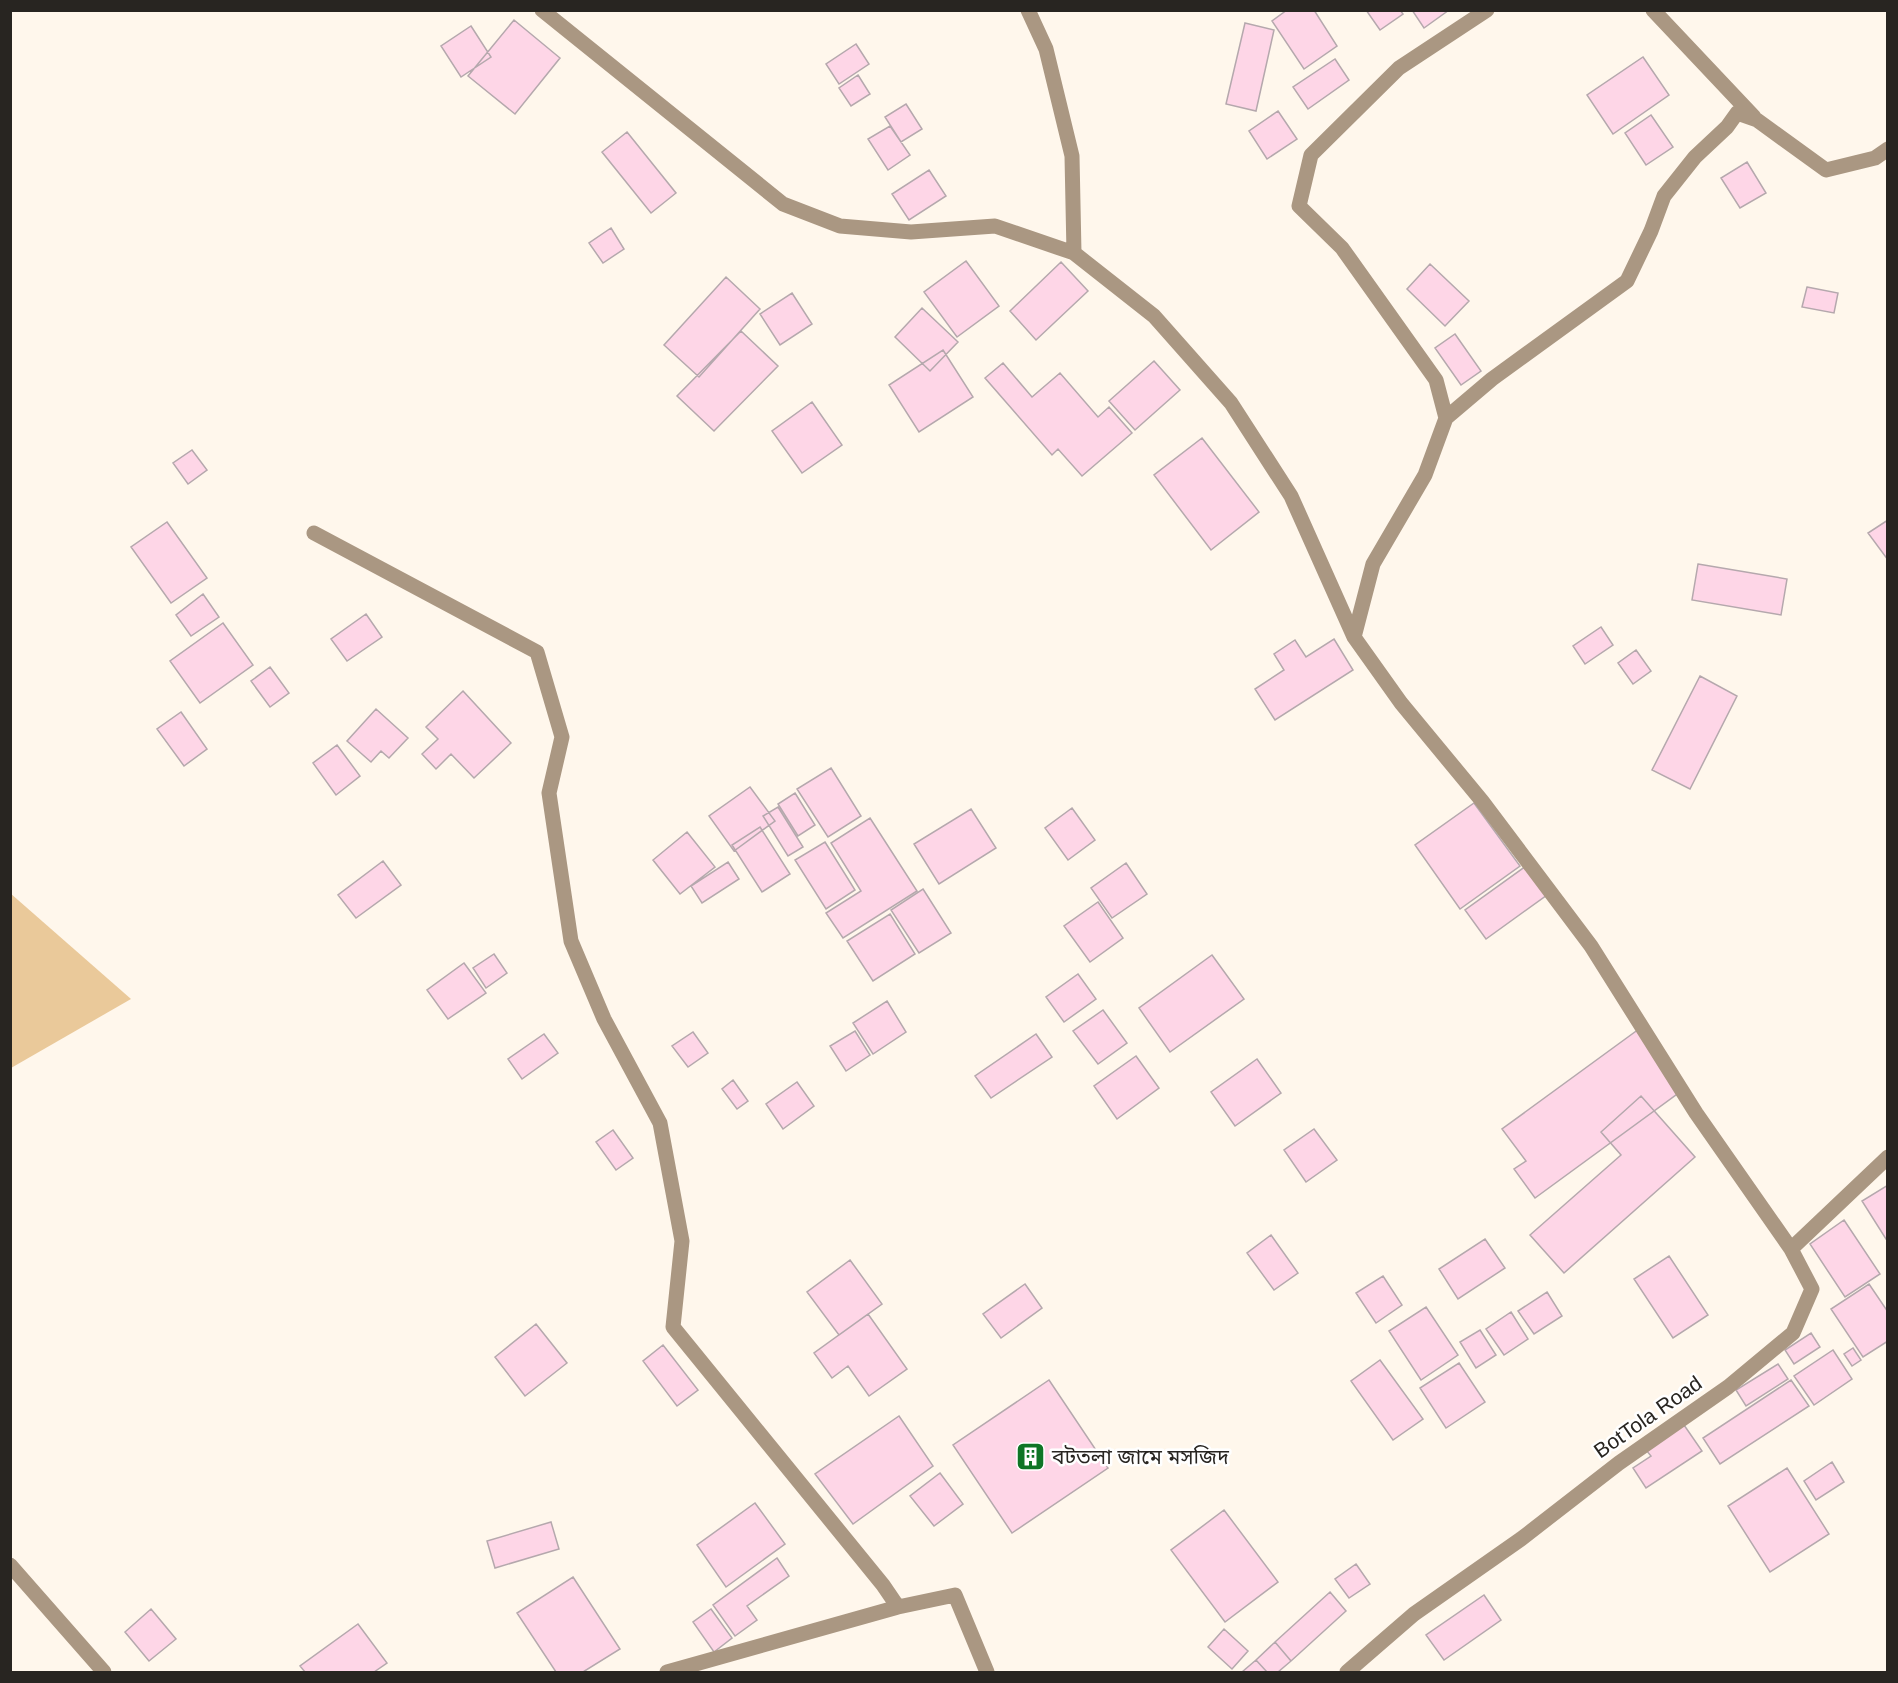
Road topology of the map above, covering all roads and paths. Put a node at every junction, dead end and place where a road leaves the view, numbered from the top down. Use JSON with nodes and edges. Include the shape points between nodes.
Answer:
{"nodes":[{"id":1,"x":542,"y":10,"type":"edge"},
{"id":2,"x":1028,"y":10,"type":"edge"},
{"id":3,"x":1487,"y":10,"type":"edge"},
{"id":4,"x":1653,"y":10,"type":"edge"},
{"id":5,"x":1757,"y":120,"type":"junction"},
{"id":6,"x":1887,"y":149,"type":"edge"},
{"id":7,"x":1074,"y":253,"type":"junction"},
{"id":8,"x":1446,"y":418,"type":"junction"},
{"id":9,"x":314,"y":533,"type":"dead end"},
{"id":10,"x":1354,"y":637,"type":"junction"},
{"id":11,"x":1887,"y":1157,"type":"edge"},
{"id":12,"x":1791,"y":1249,"type":"junction"},
{"id":13,"x":10,"y":1565,"type":"edge"},
{"id":14,"x":898,"y":1607,"type":"junction"},
{"id":15,"x":104,"y":1672,"type":"edge"},
{"id":16,"x":667,"y":1672,"type":"edge"},
{"id":17,"x":987,"y":1672,"type":"edge"},
{"id":18,"x":1347,"y":1672,"type":"edge"}],
"edges":[{"from":1,"to":7,"type":"street","via":[[783,204],[840,226],[911,232],[995,226]]},
{"from":2,"to":7,"type":"street","via":[[1046,49],[1072,156]]},
{"from":3,"to":8,"type":"street","via":[[1399,68],[1311,155],[1299,206],[1342,248],[1436,380]]},
{"from":4,"to":5,"type":"street"},
{"from":5,"to":6,"type":"street","via":[[1826,170],[1875,158]]},
{"from":5,"to":8,"type":"street","via":[[1737,113],[1695,157],[1664,196],[1627,280],[1492,379]]},
{"from":7,"to":10,"type":"street","via":[[1154,316],[1231,403],[1291,496]]},
{"from":8,"to":10,"type":"street","via":[[1425,475],[1373,564]]},
{"from":9,"to":14,"type":"street","via":[[537,652],[562,737],[549,793],[571,941],[604,1019],[660,1123],[682,1241],[674,1327]]},
{"from":10,"to":12,"type":"street","via":[[1591,946],[1696,1113]]},
{"from":11,"to":12,"type":"street"},
{"from":12,"to":18,"type":"street","name":"BotTola Road","via":[[1812,1289],[1793,1333],[1728,1387],[1414,1614]]},
{"from":13,"to":15,"type":"street"},
{"from":14,"to":16,"type":"street"},
{"from":14,"to":17,"type":"street","via":[[955,1594]]}]}
